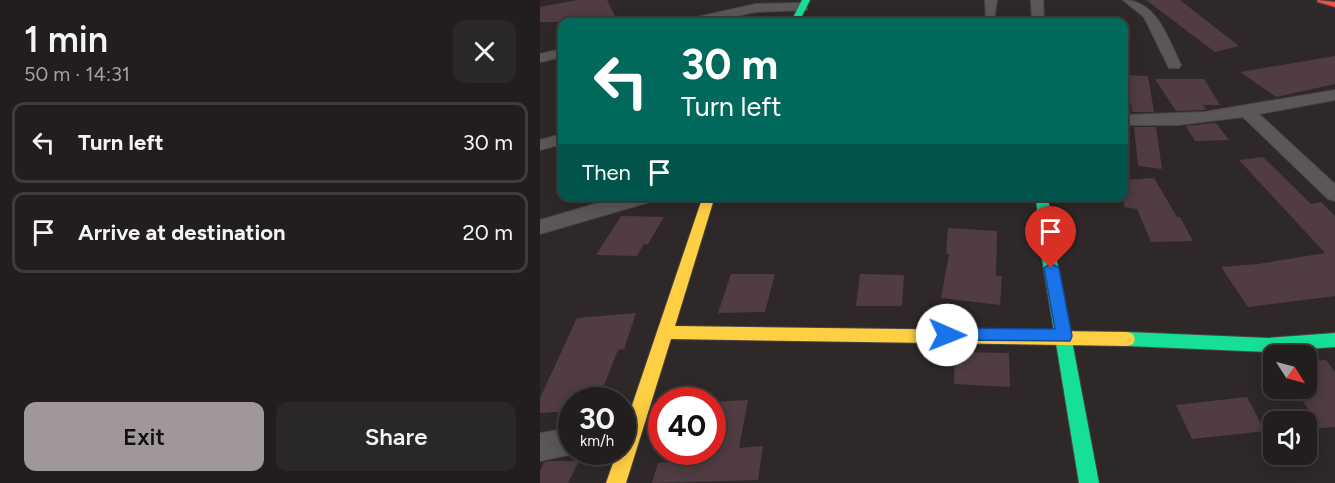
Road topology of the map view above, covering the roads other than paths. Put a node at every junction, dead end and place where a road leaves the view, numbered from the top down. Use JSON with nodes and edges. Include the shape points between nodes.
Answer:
{"nodes":[{"id":1,"x":991,"y":0,"type":"edge"},
{"id":2,"x":1038,"y":0,"type":"edge"},
{"id":3,"x":1129,"y":0,"type":"edge"},
{"id":4,"x":1321,"y":0,"type":"edge"},
{"id":5,"x":804,"y":4,"type":"edge"},
{"id":6,"x":1335,"y":5,"type":"edge"},
{"id":7,"x":990,"y":17,"type":"dead end"},
{"id":8,"x":711,"y":18,"type":"edge"},
{"id":9,"x":797,"y":18,"type":"edge"},
{"id":10,"x":1038,"y":18,"type":"edge"},
{"id":11,"x":558,"y":54,"type":"edge"},
{"id":12,"x":540,"y":58,"type":"edge"},
{"id":13,"x":1174,"y":64,"type":"dead end"},
{"id":14,"x":1335,"y":95,"type":"edge"},
{"id":15,"x":1246,"y":111,"type":"junction"},
{"id":16,"x":1128,"y":120,"type":"edge"},
{"id":17,"x":558,"y":140,"type":"edge"},
{"id":18,"x":540,"y":145,"type":"edge"},
{"id":19,"x":1335,"y":195,"type":"edge"},
{"id":20,"x":629,"y":201,"type":"edge"},
{"id":21,"x":707,"y":201,"type":"edge"},
{"id":22,"x":1042,"y":201,"type":"edge"},
{"id":23,"x":540,"y":227,"type":"edge"},
{"id":24,"x":665,"y":332,"type":"junction"},
{"id":25,"x":1064,"y":336,"type":"junction"},
{"id":26,"x":1335,"y":340,"type":"edge"},
{"id":27,"x":636,"y":410,"type":"edge"},
{"id":28,"x":558,"y":444,"type":"edge"},
{"id":29,"x":540,"y":447,"type":"edge"},
{"id":30,"x":620,"y":465,"type":"edge"},
{"id":31,"x":616,"y":483,"type":"edge"},
{"id":32,"x":1089,"y":483,"type":"edge"}],
"edges":[{"from":1,"to":7,"type":"street"},
{"from":2,"to":10,"type":"street"},
{"from":3,"to":13,"type":"street","via":[[1149,15]]},
{"from":4,"to":6,"type":"street"},
{"from":5,"to":8,"type":"street","via":[[756,8]]},
{"from":5,"to":9,"type":"street"},
{"from":11,"to":12,"type":"street"},
{"from":14,"to":15,"type":"street"},
{"from":15,"to":16,"type":"street","via":[[1179,121]]},
{"from":15,"to":19,"type":"street"},
{"from":17,"to":18,"type":"street"},
{"from":20,"to":23,"type":"street"},
{"from":21,"to":24,"type":"street"},
{"from":22,"to":25,"type":"street"},
{"from":24,"to":25,"type":"street"},
{"from":24,"to":27,"type":"street"},
{"from":25,"to":26,"type":"street","via":[[1268,345]]},
{"from":25,"to":32,"type":"street"},
{"from":28,"to":29,"type":"street"},
{"from":30,"to":31,"type":"street"}]}
